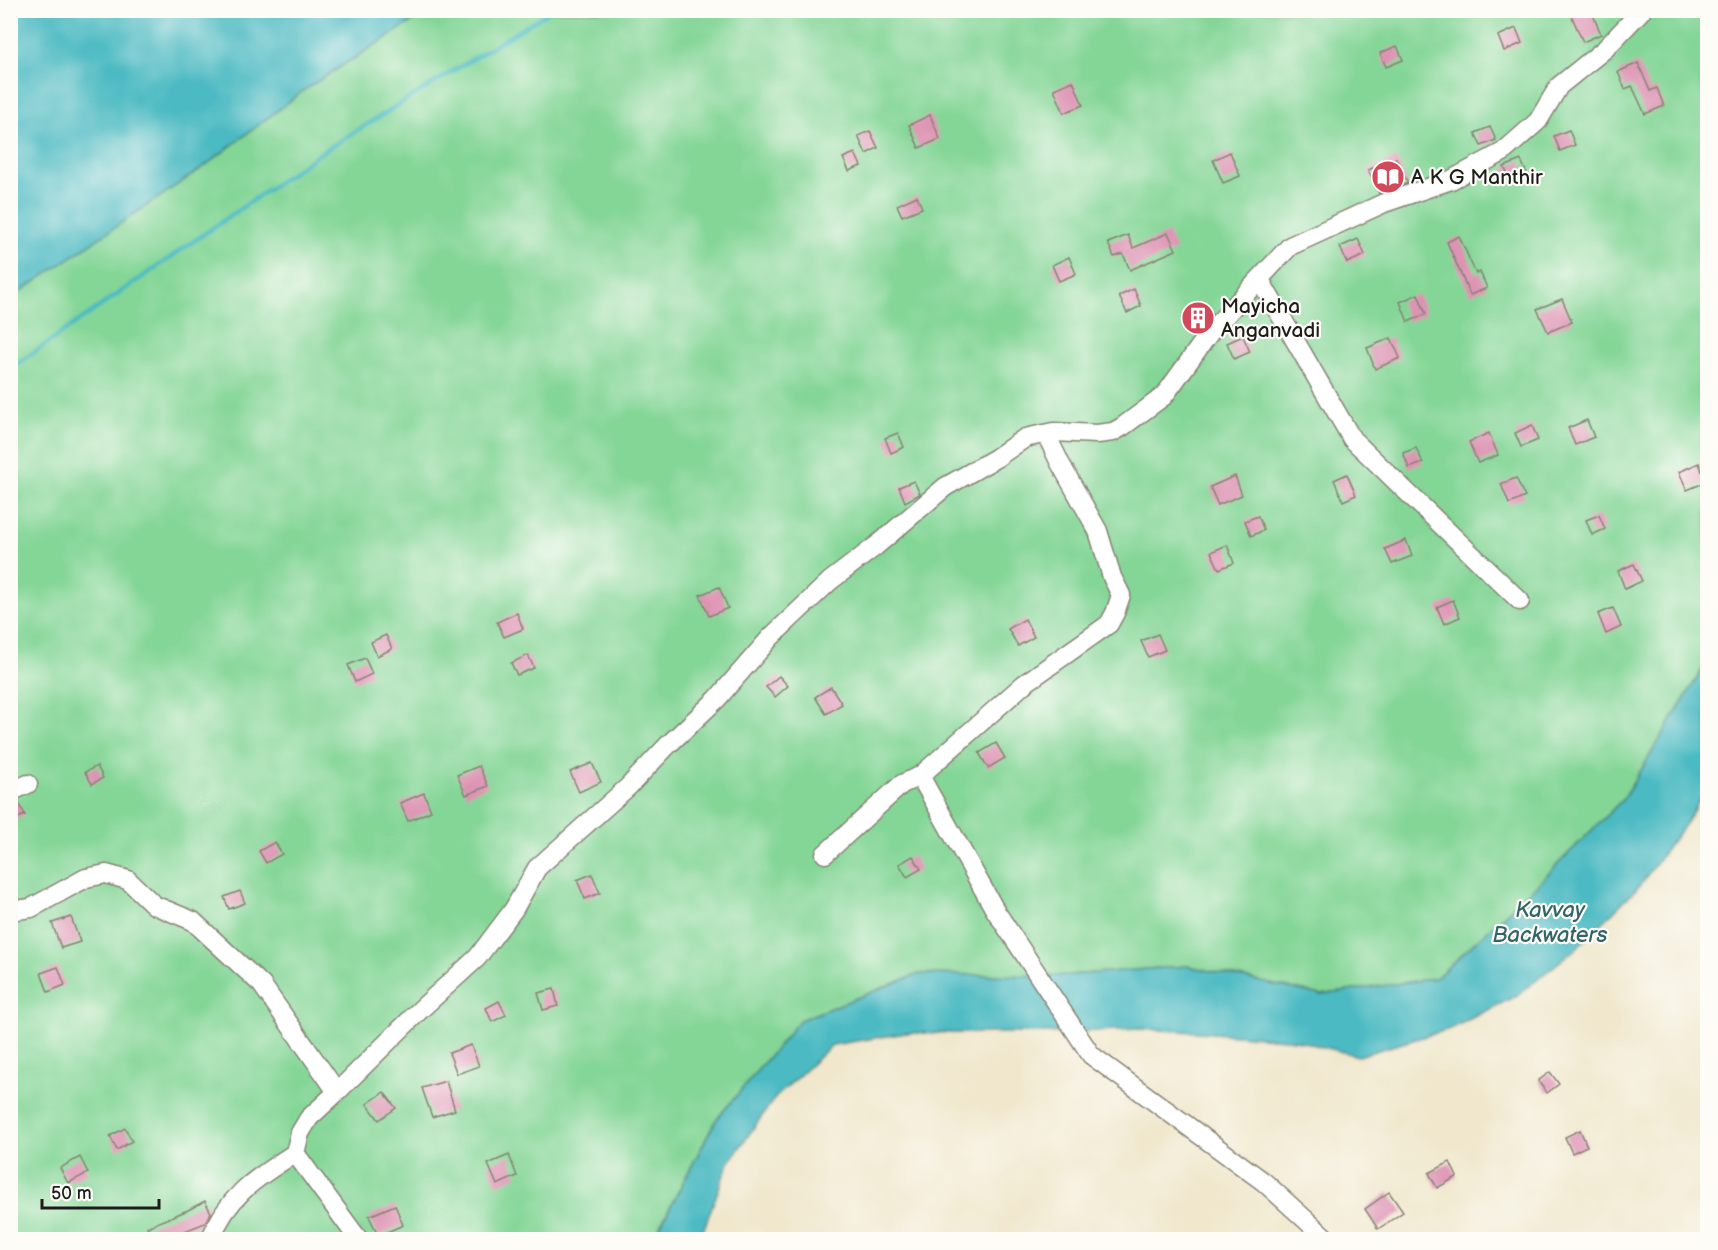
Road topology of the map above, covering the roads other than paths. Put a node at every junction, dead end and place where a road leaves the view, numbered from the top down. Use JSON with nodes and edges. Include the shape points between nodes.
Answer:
{"nodes":[{"id":1,"x":1642,"y":10,"type":"edge"},
{"id":2,"x":1260,"y":280,"type":"junction"},
{"id":3,"x":1046,"y":434,"type":"junction"},
{"id":4,"x":1520,"y":601,"type":"dead end"},
{"id":5,"x":920,"y":776,"type":"junction"},
{"id":6,"x":28,"y":784,"type":"dead end"},
{"id":7,"x":10,"y":792,"type":"edge"},
{"id":8,"x":825,"y":854,"type":"dead end"},
{"id":9,"x":10,"y":911,"type":"edge"},
{"id":10,"x":338,"y":1092,"type":"junction"},
{"id":11,"x":295,"y":1153,"type":"junction"},
{"id":12,"x":210,"y":1239,"type":"edge"},
{"id":13,"x":359,"y":1239,"type":"edge"},
{"id":14,"x":1328,"y":1239,"type":"edge"}],
"edges":[{"from":1,"to":2,"type":"street","via":[[1605,49],[1559,86],[1538,121],[1503,152],[1451,180],[1384,203],[1290,246]]},
{"from":2,"to":3,"type":"street","via":[[1211,331],[1164,396],[1122,427],[1097,434]]},
{"from":2,"to":4,"type":"street","via":[[1352,439]]},
{"from":3,"to":5,"type":"street","via":[[1098,531],[1121,595],[1115,614],[1109,624],[1024,684]]},
{"from":3,"to":10,"type":"street","via":[[1025,438],[945,487],[822,589],[771,637],[717,699],[628,788],[537,868],[514,909],[477,958]]},
{"from":5,"to":8,"type":"street","via":[[902,784]]},
{"from":5,"to":14,"type":"street","via":[[995,910],[1091,1055],[1264,1182]]},
{"from":6,"to":7,"type":"street"},
{"from":9,"to":10,"type":"street","via":[[32,908],[86,878],[106,873],[128,880],[154,904],[193,921],[262,985]]},
{"from":10,"to":11,"type":"street","via":[[303,1126]]},
{"from":11,"to":12,"type":"street","via":[[252,1181],[225,1210]]},
{"from":11,"to":13,"type":"street"}]}
